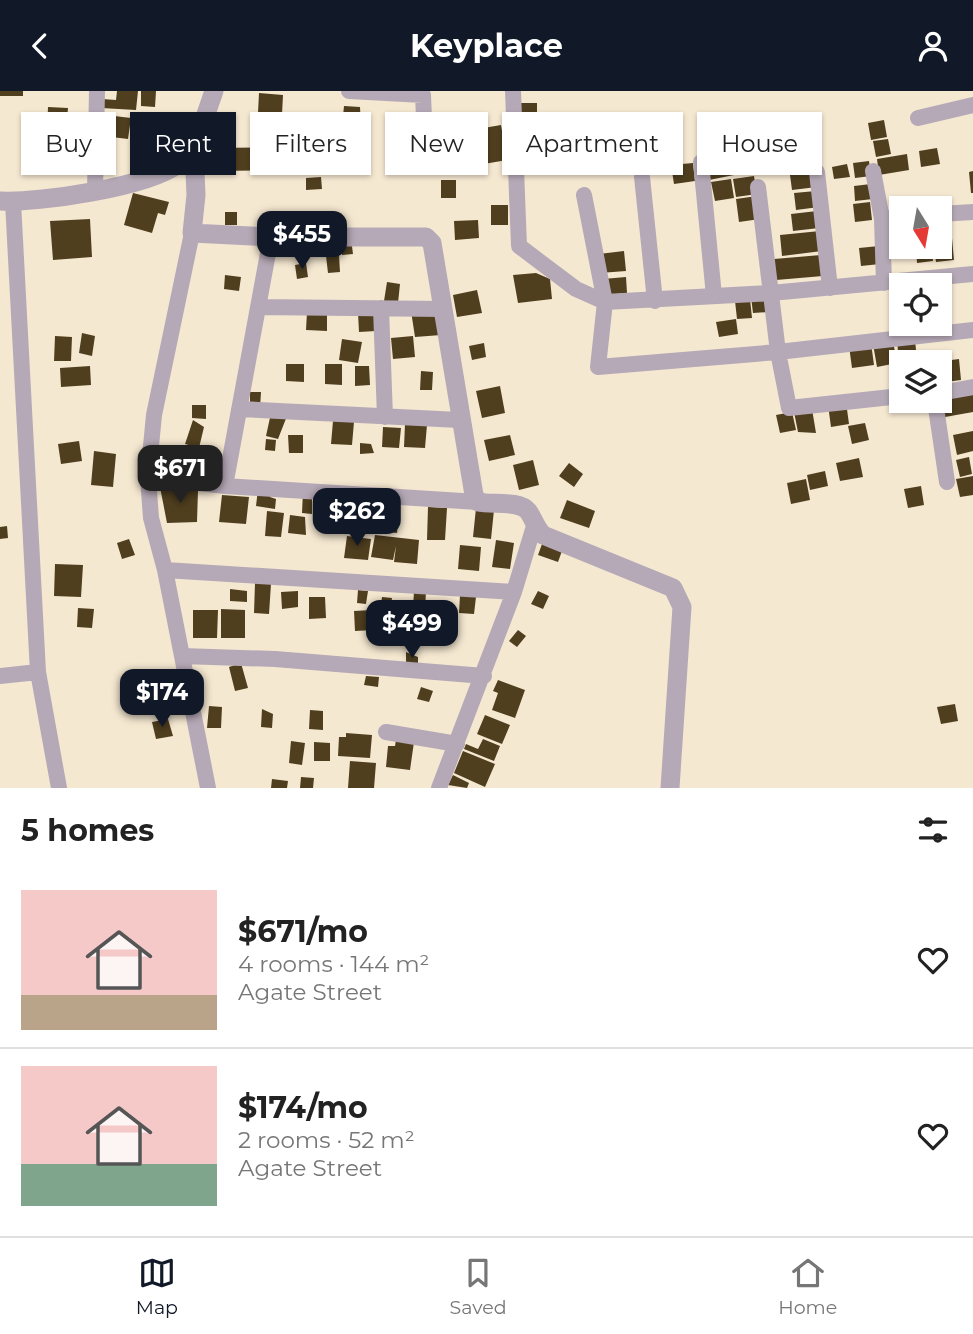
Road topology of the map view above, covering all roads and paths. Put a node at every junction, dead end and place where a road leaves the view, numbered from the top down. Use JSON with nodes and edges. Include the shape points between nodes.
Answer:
{"nodes":[{"id":1,"x":97,"y":91,"type":"edge"},
{"id":2,"x":214,"y":91,"type":"edge"},
{"id":3,"x":349,"y":91,"type":"edge"},
{"id":4,"x":513,"y":91,"type":"edge"},
{"id":5,"x":973,"y":105,"type":"edge"},
{"id":6,"x":207,"y":112,"type":"edge"},
{"id":7,"x":424,"y":112,"type":"edge"},
{"id":8,"x":918,"y":118,"type":"dead end"},
{"id":9,"x":873,"y":171,"type":"dead end"},
{"id":10,"x":150,"y":175,"type":"edge"},
{"id":11,"x":195,"y":175,"type":"edge"},
{"id":12,"x":702,"y":175,"type":"edge"},
{"id":13,"x":817,"y":175,"type":"edge"},
{"id":14,"x":642,"y":177,"type":"dead end"},
{"id":15,"x":758,"y":187,"type":"dead end"},
{"id":16,"x":95,"y":190,"type":"junction"},
{"id":17,"x":584,"y":195,"type":"dead end"},
{"id":18,"x":6,"y":202,"type":"edge"},
{"id":19,"x":973,"y":212,"type":"edge"},
{"id":20,"x":952,"y":213,"type":"edge"},
{"id":21,"x":889,"y":218,"type":"edge"},
{"id":22,"x":882,"y":219,"type":"junction"},
{"id":23,"x":192,"y":233,"type":"junction"},
{"id":24,"x":271,"y":237,"type":"junction"},
{"id":25,"x":973,"y":274,"type":"edge"},
{"id":26,"x":884,"y":283,"type":"junction"},
{"id":27,"x":831,"y":288,"type":"junction"},
{"id":28,"x":771,"y":293,"type":"junction"},
{"id":29,"x":714,"y":296,"type":"junction"},
{"id":30,"x":655,"y":301,"type":"junction"},
{"id":31,"x":605,"y":302,"type":"junction"},
{"id":32,"x":258,"y":307,"type":"junction"},
{"id":33,"x":381,"y":309,"type":"junction"},
{"id":34,"x":444,"y":309,"type":"junction"},
{"id":35,"x":973,"y":330,"type":"edge"},
{"id":36,"x":778,"y":352,"type":"junction"},
{"id":37,"x":973,"y":387,"type":"edge"},
{"id":38,"x":952,"y":391,"type":"edge"},
{"id":39,"x":889,"y":397,"type":"edge"},
{"id":40,"x":239,"y":409,"type":"junction"},
{"id":41,"x":937,"y":413,"type":"edge"},
{"id":42,"x":385,"y":417,"type":"junction"},
{"id":43,"x":459,"y":420,"type":"junction"},
{"id":44,"x":148,"y":477,"type":"junction"},
{"id":45,"x":947,"y":482,"type":"dead end"},
{"id":46,"x":225,"y":486,"type":"junction"},
{"id":47,"x":478,"y":502,"type":"junction"},
{"id":48,"x":534,"y":526,"type":"junction"},
{"id":49,"x":165,"y":569,"type":"junction"},
{"id":50,"x":514,"y":592,"type":"junction"},
{"id":51,"x":182,"y":656,"type":"junction"},
{"id":52,"x":37,"y":672,"type":"junction"},
{"id":53,"x":0,"y":676,"type":"edge"},
{"id":54,"x":484,"y":676,"type":"junction"},
{"id":55,"x":386,"y":732,"type":"dead end"},
{"id":56,"x":457,"y":744,"type":"junction"},
{"id":57,"x":59,"y":788,"type":"edge"},
{"id":58,"x":208,"y":788,"type":"edge"},
{"id":59,"x":439,"y":788,"type":"edge"},
{"id":60,"x":670,"y":788,"type":"edge"}],
"edges":[{"from":1,"to":16,"type":"street"},
{"from":2,"to":6,"type":"street"},
{"from":3,"to":7,"type":"street","via":[[423,95]]},
{"from":4,"to":31,"type":"street","via":[[519,246],[576,289]]},
{"from":5,"to":8,"type":"street"},
{"from":9,"to":22,"type":"street"},
{"from":10,"to":16,"type":"street"},
{"from":11,"to":23,"type":"street"},
{"from":12,"to":29,"type":"street"},
{"from":13,"to":27,"type":"street"},
{"from":14,"to":30,"type":"street"},
{"from":15,"to":28,"type":"street"},
{"from":16,"to":18,"type":"street"},
{"from":17,"to":31,"type":"street"},
{"from":18,"to":52,"type":"street"},
{"from":19,"to":20,"type":"street"},
{"from":21,"to":22,"type":"street"},
{"from":22,"to":26,"type":"street"},
{"from":23,"to":24,"type":"street"},
{"from":23,"to":44,"type":"street","via":[[154,415]]},
{"from":24,"to":32,"type":"street"},
{"from":24,"to":34,"type":"street","via":[[426,237],[432,243]]},
{"from":25,"to":26,"type":"street"},
{"from":26,"to":27,"type":"street"},
{"from":27,"to":28,"type":"street"},
{"from":28,"to":29,"type":"street"},
{"from":28,"to":36,"type":"street"},
{"from":29,"to":30,"type":"street"},
{"from":30,"to":31,"type":"street"},
{"from":31,"to":36,"type":"street","via":[[598,367]]},
{"from":32,"to":33,"type":"street"},
{"from":32,"to":40,"type":"street"},
{"from":33,"to":34,"type":"street"},
{"from":33,"to":42,"type":"street"},
{"from":34,"to":43,"type":"street"},
{"from":35,"to":36,"type":"street"},
{"from":36,"to":39,"type":"street","via":[[789,408]]},
{"from":37,"to":38,"type":"street"},
{"from":40,"to":42,"type":"street"},
{"from":40,"to":46,"type":"street"},
{"from":41,"to":45,"type":"street"},
{"from":42,"to":43,"type":"street"},
{"from":43,"to":47,"type":"street"},
{"from":44,"to":46,"type":"street"},
{"from":44,"to":49,"type":"street","via":[[151,518]]},
{"from":46,"to":47,"type":"street"},
{"from":47,"to":48,"type":"street","via":[[521,506]]},
{"from":48,"to":50,"type":"street"},
{"from":48,"to":60,"type":"street","via":[[543,535],[673,588],[682,607]]},
{"from":49,"to":50,"type":"street"},
{"from":49,"to":51,"type":"street"},
{"from":50,"to":54,"type":"street"},
{"from":51,"to":54,"type":"street"},
{"from":51,"to":58,"type":"street"},
{"from":52,"to":53,"type":"street"},
{"from":52,"to":57,"type":"street"},
{"from":54,"to":56,"type":"street"},
{"from":55,"to":56,"type":"street"},
{"from":56,"to":59,"type":"street"}]}
